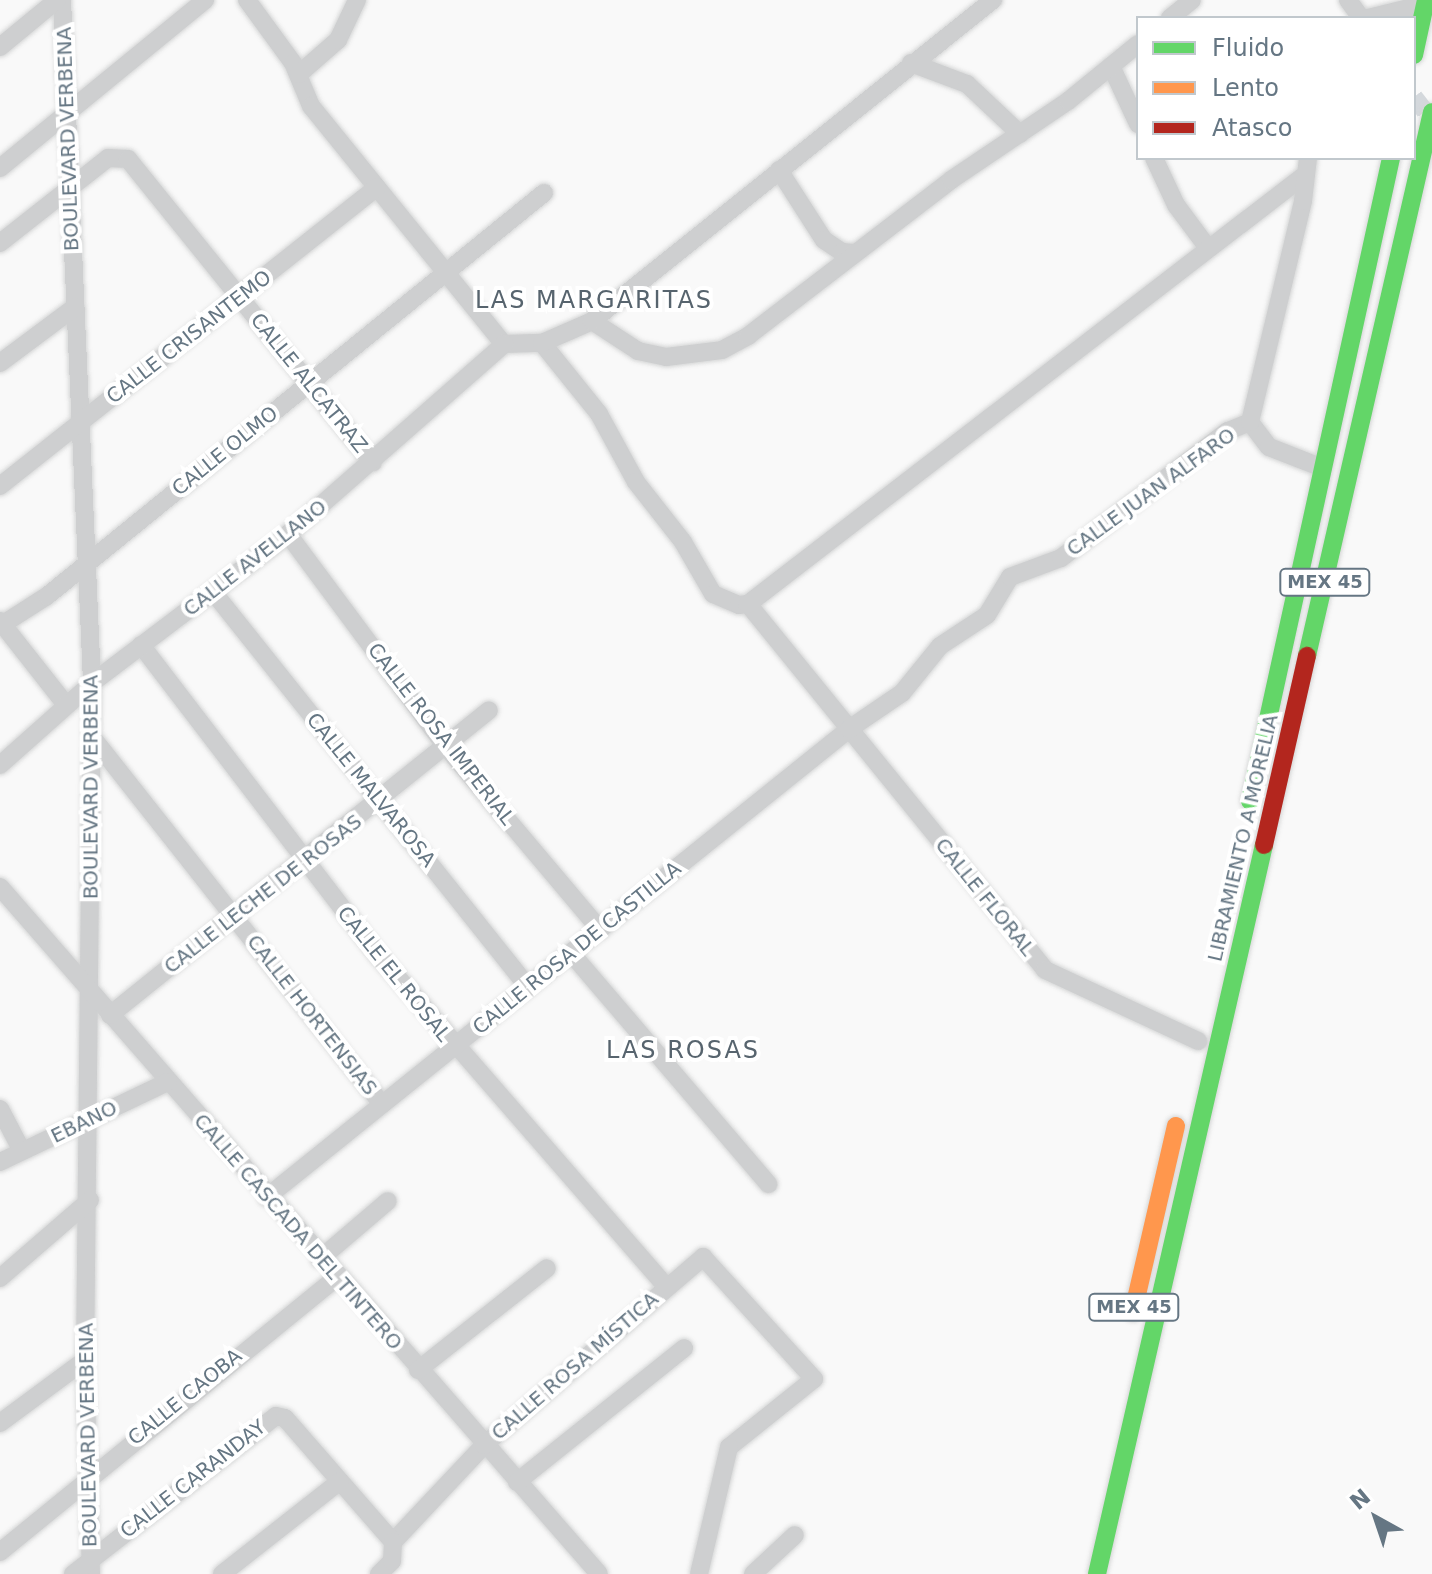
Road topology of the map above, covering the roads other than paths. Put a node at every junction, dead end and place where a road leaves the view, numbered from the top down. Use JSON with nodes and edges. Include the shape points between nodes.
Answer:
{"nodes":[{"id":1,"x":60,"y":0,"type":"edge"},
{"id":2,"x":205,"y":0,"type":"edge"},
{"id":3,"x":247,"y":0,"type":"edge"},
{"id":4,"x":357,"y":0,"type":"edge"},
{"id":5,"x":993,"y":0,"type":"edge"},
{"id":6,"x":1192,"y":0,"type":"edge"},
{"id":7,"x":1426,"y":2,"type":"edge"},
{"id":8,"x":1172,"y":16,"type":"edge"},
{"id":9,"x":1375,"y":16,"type":"edge"},
{"id":10,"x":1136,"y":46,"type":"edge"},
{"id":11,"x":1416,"y":46,"type":"edge"},
{"id":12,"x":0,"y":47,"type":"edge"},
{"id":13,"x":911,"y":63,"type":"junction"},
{"id":14,"x":1111,"y":66,"type":"junction"},
{"id":15,"x":299,"y":74,"type":"junction"},
{"id":16,"x":1432,"y":112,"type":"edge"},
{"id":17,"x":67,"y":114,"type":"junction"},
{"id":18,"x":1136,"y":120,"type":"edge"},
{"id":19,"x":1020,"y":134,"type":"junction"},
{"id":20,"x":1428,"y":156,"type":"edge"},
{"id":21,"x":1155,"y":160,"type":"edge"},
{"id":22,"x":1307,"y":160,"type":"edge"},
{"id":23,"x":1391,"y":160,"type":"edge"},
{"id":24,"x":0,"y":168,"type":"edge"},
{"id":25,"x":779,"y":170,"type":"junction"},
{"id":26,"x":1302,"y":177,"type":"junction"},
{"id":27,"x":377,"y":187,"type":"junction"},
{"id":28,"x":70,"y":188,"type":"junction"},
{"id":29,"x":544,"y":193,"type":"dead end"},
{"id":30,"x":0,"y":243,"type":"edge"},
{"id":31,"x":1208,"y":248,"type":"junction"},
{"id":32,"x":854,"y":253,"type":"junction"},
{"id":33,"x":446,"y":271,"type":"junction"},
{"id":34,"x":240,"y":296,"type":"junction"},
{"id":35,"x":75,"y":307,"type":"junction"},
{"id":36,"x":592,"y":321,"type":"junction"},
{"id":37,"x":542,"y":343,"type":"junction"},
{"id":38,"x":504,"y":344,"type":"junction"},
{"id":39,"x":0,"y":363,"type":"edge"},
{"id":40,"x":309,"y":383,"type":"junction"},
{"id":41,"x":1250,"y":422,"type":"junction"},
{"id":42,"x":79,"y":423,"type":"junction"},
{"id":43,"x":373,"y":463,"type":"junction"},
{"id":44,"x":1323,"y":468,"type":"junction"},
{"id":45,"x":0,"y":486,"type":"edge"},
{"id":46,"x":288,"y":534,"type":"junction"},
{"id":47,"x":85,"y":562,"type":"junction"},
{"id":48,"x":214,"y":593,"type":"junction"},
{"id":49,"x":748,"y":604,"type":"junction"},
{"id":50,"x":1,"y":624,"type":"edge"},
{"id":51,"x":141,"y":645,"type":"junction"},
{"id":52,"x":92,"y":683,"type":"junction"},
{"id":53,"x":66,"y":705,"type":"junction"},
{"id":54,"x":489,"y":710,"type":"dead end"},
{"id":55,"x":849,"y":729,"type":"junction"},
{"id":56,"x":92,"y":737,"type":"junction"},
{"id":57,"x":447,"y":748,"type":"junction"},
{"id":58,"x":0,"y":765,"type":"edge"},
{"id":59,"x":380,"y":801,"type":"junction"},
{"id":60,"x":1245,"y":825,"type":"dead end"},
{"id":61,"x":303,"y":862,"type":"junction"},
{"id":62,"x":0,"y":887,"type":"edge"},
{"id":63,"x":234,"y":917,"type":"junction"},
{"id":64,"x":600,"y":930,"type":"junction"},
{"id":65,"x":571,"y":953,"type":"junction"},
{"id":66,"x":528,"y":987,"type":"junction"},
{"id":67,"x":90,"y":992,"type":"junction"},
{"id":68,"x":110,"y":1015,"type":"junction"},
{"id":69,"x":1197,"y":1041,"type":"dead end"},
{"id":70,"x":454,"y":1047,"type":"junction"},
{"id":71,"x":168,"y":1082,"type":"junction"},
{"id":72,"x":1182,"y":1101,"type":"dead end"},
{"id":73,"x":382,"y":1104,"type":"junction"},
{"id":74,"x":0,"y":1109,"type":"edge"},
{"id":75,"x":90,"y":1119,"type":"junction"},
{"id":76,"x":22,"y":1151,"type":"junction"},
{"id":77,"x":0,"y":1162,"type":"edge"},
{"id":78,"x":768,"y":1184,"type":"dead end"},
{"id":79,"x":267,"y":1197,"type":"junction"},
{"id":80,"x":90,"y":1200,"type":"junction"},
{"id":81,"x":388,"y":1201,"type":"dead end"},
{"id":82,"x":320,"y":1259,"type":"junction"},
{"id":83,"x":547,"y":1268,"type":"dead end"},
{"id":84,"x":0,"y":1278,"type":"edge"},
{"id":85,"x":336,"y":1278,"type":"junction"},
{"id":86,"x":667,"y":1287,"type":"junction"},
{"id":87,"x":1130,"y":1328,"type":"dead end"},
{"id":88,"x":684,"y":1348,"type":"dead end"},
{"id":89,"x":85,"y":1360,"type":"junction"},
{"id":90,"x":418,"y":1370,"type":"junction"},
{"id":91,"x":0,"y":1423,"type":"edge"},
{"id":92,"x":484,"y":1445,"type":"junction"},
{"id":93,"x":85,"y":1478,"type":"junction"},
{"id":94,"x":340,"y":1481,"type":"junction"},
{"id":95,"x":517,"y":1482,"type":"junction"},
{"id":96,"x":795,"y":1535,"type":"dead end"},
{"id":97,"x":393,"y":1542,"type":"junction"},
{"id":98,"x":0,"y":1552,"type":"edge"},
{"id":99,"x":91,"y":1568,"type":"edge"},
{"id":100,"x":73,"y":1574,"type":"edge"},
{"id":101,"x":222,"y":1574,"type":"edge"},
{"id":102,"x":379,"y":1574,"type":"edge"},
{"id":103,"x":599,"y":1574,"type":"edge"},
{"id":104,"x":699,"y":1574,"type":"edge"},
{"id":105,"x":753,"y":1574,"type":"edge"},
{"id":106,"x":1097,"y":1574,"type":"edge"}],
"edges":[{"from":1,"to":12,"type":"street"},
{"from":1,"to":17,"type":"street","name":"BOULEVARD VERBENA"},
{"from":2,"to":17,"type":"street"},
{"from":3,"to":15,"type":"street"},
{"from":4,"to":15,"type":"street","via":[[338,40]]},
{"from":5,"to":13,"type":"street"},
{"from":6,"to":8,"type":"street"},
{"from":7,"to":9,"type":"street"},
{"from":7,"to":11,"type":"highway"},
{"from":10,"to":14,"type":"street"},
{"from":13,"to":19,"type":"street","via":[[967,84]]},
{"from":13,"to":25,"type":"street"},
{"from":14,"to":18,"type":"street"},
{"from":14,"to":19,"type":"street"},
{"from":15,"to":27,"type":"street","via":[[311,106]]},
{"from":16,"to":20,"type":"highway","name":"LIBRAMIENTO A MORELIA","number":"MEX 45"},
{"from":17,"to":24,"type":"street"},
{"from":17,"to":28,"type":"street","name":"BOULEVARD VERBENA"},
{"from":19,"to":32,"type":"street"},
{"from":20,"to":106,"type":"highway","name":"LIBRAMIENTO A MORELIA","number":"MEX 45"},
{"from":21,"to":31,"type":"street","via":[[1176,205]]},
{"from":22,"to":26,"type":"street","name":"CALLE JUAN ALFARO"},
{"from":23,"to":44,"type":"highway","name":"LIBRAMIENTO A MORELIA","number":"MEX 45"},
{"from":25,"to":32,"type":"street","via":[[824,240]]},
{"from":25,"to":36,"type":"street"},
{"from":26,"to":31,"type":"street"},
{"from":26,"to":41,"type":"street","name":"CALLE JUAN ALFARO","via":[[1303,201]]},
{"from":27,"to":33,"type":"street"},
{"from":27,"to":34,"type":"street","name":"CALLE CRISANTEMO"},
{"from":28,"to":30,"type":"street"},
{"from":28,"to":34,"type":"street","name":"CALLE ALCATRAZ","via":[[108,158],[122,156],[134,163]]},
{"from":28,"to":35,"type":"street","name":"BOULEVARD VERBENA"},
{"from":29,"to":33,"type":"street","name":"CALLE OLMO"},
{"from":31,"to":49,"type":"street"},
{"from":32,"to":36,"type":"street","via":[[748,336],[695,357],[638,351]]},
{"from":33,"to":38,"type":"street"},
{"from":33,"to":40,"type":"street","name":"CALLE OLMO"},
{"from":34,"to":40,"type":"street","name":"CALLE ALCATRAZ"},
{"from":34,"to":42,"type":"street","name":"CALLE CRISANTEMO"},
{"from":35,"to":39,"type":"street"},
{"from":35,"to":42,"type":"street","name":"BOULEVARD VERBENA"},
{"from":36,"to":37,"type":"street"},
{"from":37,"to":38,"type":"street"},
{"from":37,"to":49,"type":"street","via":[[599,414],[636,482],[683,542],[713,594]]},
{"from":38,"to":43,"type":"street","name":"CALLE AVELLANO"},
{"from":40,"to":43,"type":"street","name":"CALLE ALCATRAZ"},
{"from":40,"to":47,"type":"street","name":"CALLE OLMO"},
{"from":41,"to":44,"type":"street","via":[[1269,447]]},
{"from":41,"to":55,"type":"street","name":"CALLE JUAN ALFARO","via":[[1228,431],[1061,558],[1010,577],[987,615],[940,646],[902,693]]},
{"from":42,"to":45,"type":"street","name":"CALLE CRISANTEMO"},
{"from":42,"to":47,"type":"street","name":"BOULEVARD VERBENA"},
{"from":43,"to":46,"type":"street","name":"CALLE AVELLANO"},
{"from":44,"to":60,"type":"highway","name":"LIBRAMIENTO A MORELIA","number":"MEX 45"},
{"from":46,"to":48,"type":"street","name":"CALLE AVELLANO"},
{"from":46,"to":57,"type":"street","name":"CALLE ROSA IMPERIAL"},
{"from":47,"to":50,"type":"street","name":"CALLE OLMO","via":[[47,596]]},
{"from":47,"to":52,"type":"street","name":"BOULEVARD VERBENA"},
{"from":48,"to":51,"type":"street","name":"CALLE AVELLANO"},
{"from":48,"to":59,"type":"street","name":"CALLE MALVAROSA"},
{"from":49,"to":55,"type":"street","name":"CALLE FLORAL"},
{"from":50,"to":53,"type":"street"},
{"from":51,"to":52,"type":"street","name":"CALLE AVELLANO"},
{"from":51,"to":61,"type":"street","name":"CALLE EL ROSAL"},
{"from":52,"to":53,"type":"street","name":"CALLE AVELLANO"},
{"from":52,"to":56,"type":"street","name":"BOULEVARD VERBENA"},
{"from":53,"to":58,"type":"street","name":"CALLE AVELLANO"},
{"from":54,"to":57,"type":"street","name":"CALLE LECHE DE ROSAS"},
{"from":55,"to":64,"type":"street","name":"CALLE ROSA DE CASTILLA"},
{"from":55,"to":69,"type":"street","name":"CALLE FLORAL","via":[[1045,970]]},
{"from":56,"to":63,"type":"street","name":"CALLE HORTENSIAS"},
{"from":56,"to":67,"type":"street","name":"BOULEVARD VERBENA"},
{"from":57,"to":59,"type":"street","name":"CALLE LECHE DE ROSAS"},
{"from":57,"to":64,"type":"street","name":"CALLE ROSA IMPERIAL"},
{"from":59,"to":61,"type":"street","name":"CALLE LECHE DE ROSAS"},
{"from":59,"to":66,"type":"street","name":"CALLE MALVAROSA"},
{"from":61,"to":63,"type":"street","name":"CALLE LECHE DE ROSAS"},
{"from":61,"to":70,"type":"street","name":"CALLE EL ROSAL"},
{"from":62,"to":67,"type":"street","name":"CALLE CASCADA DEL TINTERO"},
{"from":63,"to":68,"type":"street","name":"CALLE LECHE DE ROSAS"},
{"from":63,"to":73,"type":"street","name":"CALLE HORTENSIAS"},
{"from":64,"to":65,"type":"street","name":"CALLE ROSA DE CASTILLA"},
{"from":65,"to":66,"type":"street","name":"CALLE ROSA DE CASTILLA"},
{"from":65,"to":78,"type":"street"},
{"from":66,"to":70,"type":"street","name":"CALLE ROSA DE CASTILLA"},
{"from":67,"to":68,"type":"street","name":"CALLE CASCADA DEL TINTERO"},
{"from":67,"to":75,"type":"street","name":"BOULEVARD VERBENA"},
{"from":68,"to":71,"type":"street","name":"CALLE CASCADA DEL TINTERO"},
{"from":70,"to":73,"type":"street","name":"CALLE ROSA DE CASTILLA"},
{"from":70,"to":86,"type":"street","name":"CALLE EL ROSAL"},
{"from":71,"to":75,"type":"street","name":"EBANO"},
{"from":71,"to":79,"type":"street","name":"CALLE CASCADA DEL TINTERO"},
{"from":72,"to":87,"type":"highway","number":"MEX 45"},
{"from":73,"to":79,"type":"street","name":"CALLE ROSA DE CASTILLA"},
{"from":74,"to":76,"type":"street"},
{"from":75,"to":76,"type":"street","name":"EBANO"},
{"from":75,"to":80,"type":"street","name":"BOULEVARD VERBENA"},
{"from":76,"to":77,"type":"street","name":"EBANO"},
{"from":79,"to":82,"type":"street","name":"CALLE CASCADA DEL TINTERO"},
{"from":80,"to":84,"type":"street"},
{"from":80,"to":89,"type":"street","name":"BOULEVARD VERBENA"},
{"from":81,"to":82,"type":"street"},
{"from":82,"to":85,"type":"street","name":"CALLE CASCADA DEL TINTERO"},
{"from":83,"to":90,"type":"street"},
{"from":85,"to":90,"type":"street","name":"CALLE CASCADA DEL TINTERO"},
{"from":85,"to":93,"type":"street","name":"CALLE CAOBA"},
{"from":86,"to":92,"type":"street","name":"CALLE ROSA MÍSTICA"},
{"from":86,"to":104,"type":"street","name":"CALLE ROSA MÍSTICA","via":[[703,1257],[814,1379],[729,1447]]},
{"from":88,"to":95,"type":"street"},
{"from":89,"to":91,"type":"street"},
{"from":89,"to":93,"type":"street","name":"BOULEVARD VERBENA"},
{"from":90,"to":92,"type":"street","name":"CALLE CASCADA DEL TINTERO"},
{"from":92,"to":95,"type":"street","name":"CALLE CASCADA DEL TINTERO"},
{"from":92,"to":97,"type":"street","name":"CALLE ROSA MÍSTICA"},
{"from":93,"to":98,"type":"street","name":"CALLE CAOBA"},
{"from":93,"to":99,"type":"street","name":"BOULEVARD VERBENA"},
{"from":94,"to":97,"type":"street"},
{"from":94,"to":99,"type":"street","name":"CALLE CARANDAY","via":[[285,1418],[276,1416]]},
{"from":94,"to":101,"type":"street"},
{"from":95,"to":103,"type":"street","name":"CALLE CASCADA DEL TINTERO"},
{"from":96,"to":105,"type":"street"},
{"from":97,"to":102,"type":"street","name":"CALLE ROSA MÍSTICA","via":[[392,1561]]},
{"from":99,"to":100,"type":"street","name":"CALLE CARANDAY"}]}
